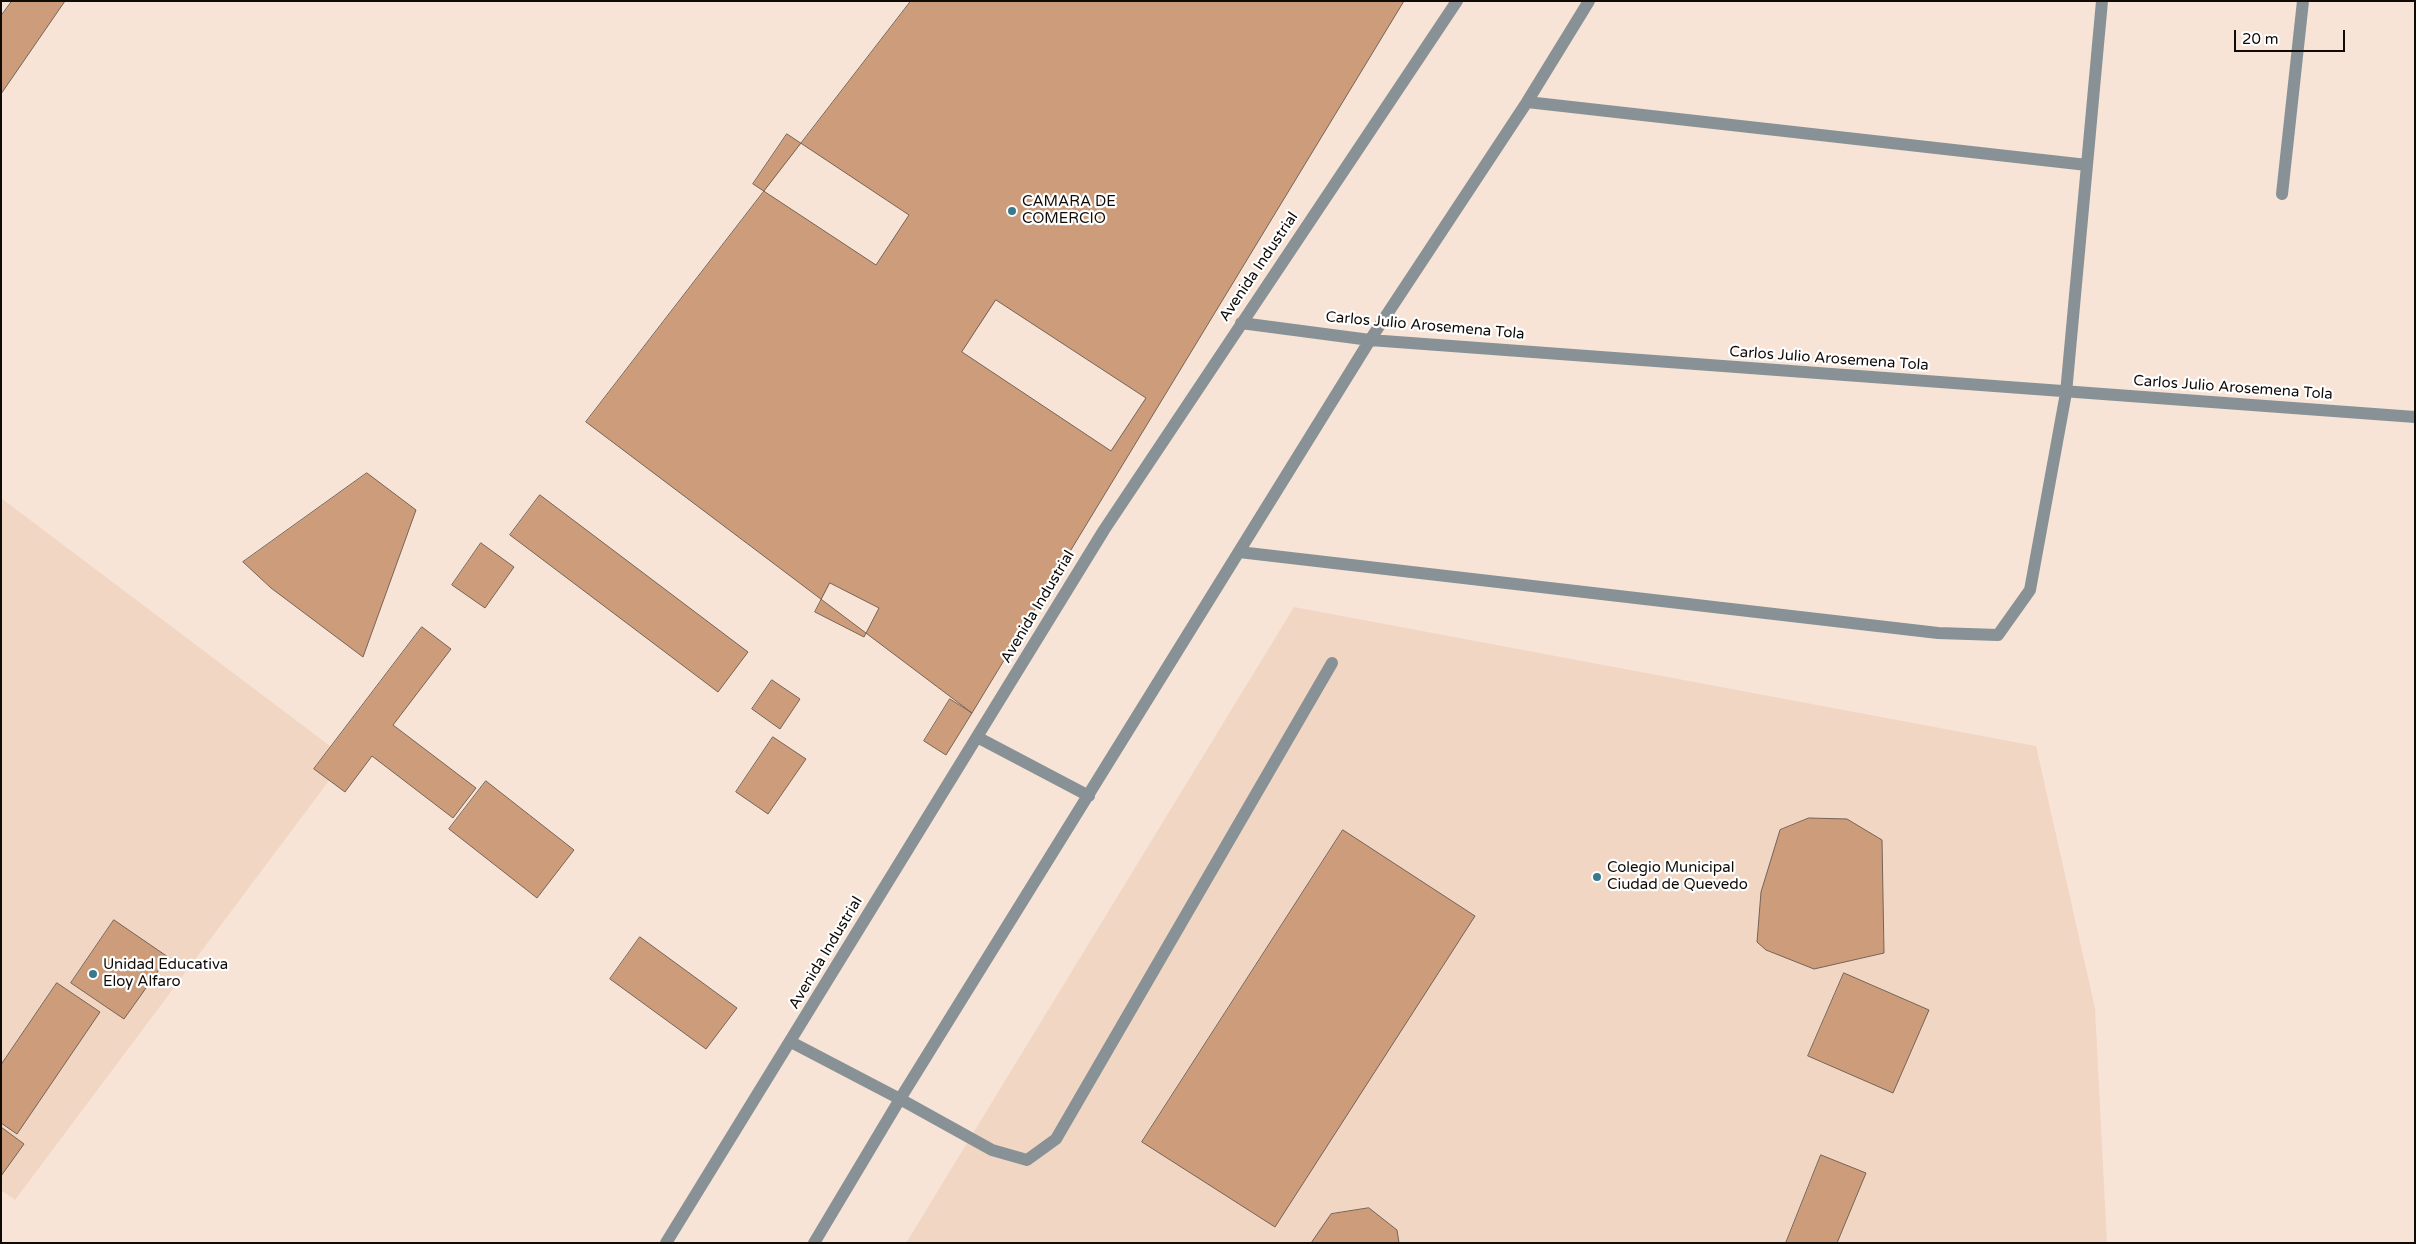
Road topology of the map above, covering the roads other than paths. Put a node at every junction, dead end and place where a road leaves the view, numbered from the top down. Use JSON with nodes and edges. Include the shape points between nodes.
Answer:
{"nodes":[{"id":1,"x":1457,"y":1,"type":"edge"},
{"id":2,"x":1589,"y":1,"type":"edge"},
{"id":3,"x":2102,"y":1,"type":"edge"},
{"id":4,"x":2304,"y":1,"type":"edge"},
{"id":5,"x":1527,"y":102,"type":"junction"},
{"id":6,"x":2087,"y":165,"type":"junction"},
{"id":7,"x":2282,"y":194,"type":"dead end"},
{"id":8,"x":1241,"y":323,"type":"junction"},
{"id":9,"x":1370,"y":340,"type":"junction"},
{"id":10,"x":2066,"y":393,"type":"junction"},
{"id":11,"x":2415,"y":417,"type":"edge"},
{"id":12,"x":1239,"y":552,"type":"junction"},
{"id":13,"x":1332,"y":663,"type":"dead end"},
{"id":14,"x":977,"y":737,"type":"junction"},
{"id":15,"x":1089,"y":796,"type":"junction"},
{"id":16,"x":791,"y":1042,"type":"junction"},
{"id":17,"x":900,"y":1099,"type":"junction"},
{"id":18,"x":666,"y":1243,"type":"edge"},
{"id":19,"x":814,"y":1243,"type":"edge"}],
"edges":[{"from":1,"to":8,"type":"street","name":"Avenida Industrial"},
{"from":2,"to":5,"type":"street"},
{"from":3,"to":6,"type":"street"},
{"from":4,"to":7,"type":"street"},
{"from":5,"to":6,"type":"street"},
{"from":5,"to":9,"type":"street"},
{"from":6,"to":10,"type":"street"},
{"from":8,"to":9,"type":"street","name":"Carlos Julio Arosemena Tola"},
{"from":8,"to":14,"type":"street","name":"Avenida Industrial","via":[[1104,530]]},
{"from":9,"to":10,"type":"street","name":"Carlos Julio Arosemena Tola"},
{"from":9,"to":12,"type":"street"},
{"from":10,"to":11,"type":"street","name":"Carlos Julio Arosemena Tola"},
{"from":10,"to":12,"type":"street","via":[[2030,590],[1998,635],[1938,633]]},
{"from":12,"to":15,"type":"street"},
{"from":13,"to":17,"type":"street","via":[[1056,1140],[1027,1160],[992,1150]]},
{"from":14,"to":15,"type":"street"},
{"from":14,"to":16,"type":"street","name":"Avenida Industrial"},
{"from":15,"to":17,"type":"street"},
{"from":16,"to":17,"type":"street"},
{"from":16,"to":18,"type":"street","name":"Avenida Industrial"},
{"from":17,"to":19,"type":"street"}]}
